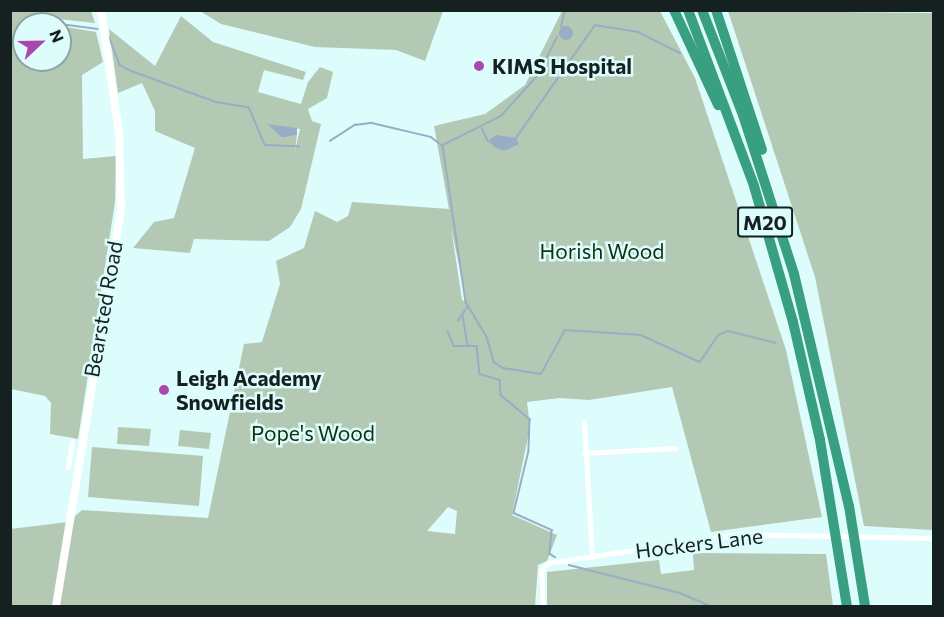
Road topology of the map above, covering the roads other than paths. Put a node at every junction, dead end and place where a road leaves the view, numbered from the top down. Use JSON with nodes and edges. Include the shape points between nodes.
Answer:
{"nodes":[{"id":1,"x":100,"y":10,"type":"edge"},
{"id":2,"x":674,"y":10,"type":"edge"},
{"id":3,"x":688,"y":10,"type":"edge"},
{"id":4,"x":702,"y":10,"type":"edge"},
{"id":5,"x":716,"y":10,"type":"edge"},
{"id":6,"x":738,"y":141,"type":"junction"},
{"id":7,"x":769,"y":192,"type":"junction"},
{"id":8,"x":584,"y":422,"type":"dead end"},
{"id":9,"x":72,"y":442,"type":"dead end"},
{"id":10,"x":675,"y":448,"type":"dead end"},
{"id":11,"x":585,"y":453,"type":"junction"},
{"id":12,"x":75,"y":458,"type":"junction"},
{"id":13,"x":68,"y":467,"type":"dead end"},
{"id":14,"x":933,"y":538,"type":"edge"},
{"id":15,"x":592,"y":557,"type":"junction"},
{"id":16,"x":56,"y":606,"type":"edge"},
{"id":17,"x":543,"y":606,"type":"edge"},
{"id":18,"x":847,"y":606,"type":"edge"},
{"id":19,"x":865,"y":606,"type":"edge"}],
"edges":[{"from":1,"to":12,"type":"street","name":"Bearsted Road","via":[[119,133],[121,208]]},
{"from":2,"to":6,"type":"highway","number":"M20"},
{"from":3,"to":6,"type":"highway","number":"M20"},
{"from":4,"to":7,"type":"highway","number":"M20"},
{"from":5,"to":7,"type":"highway","number":"M20","via":[[757,130]]},
{"from":6,"to":18,"type":"highway","number":"M20","via":[[808,384]]},
{"from":7,"to":19,"type":"highway","number":"M20","via":[[849,506]]},
{"from":8,"to":11,"type":"street"},
{"from":9,"to":12,"type":"street"},
{"from":10,"to":11,"type":"street"},
{"from":11,"to":15,"type":"street"},
{"from":12,"to":13,"type":"street"},
{"from":12,"to":16,"type":"street","name":"Bearsted Road"},
{"from":14,"to":15,"type":"street","name":"Hockers Lane","via":[[739,534]]},
{"from":15,"to":17,"type":"street","name":"Hockers Lane","via":[[542,567]]}]}
